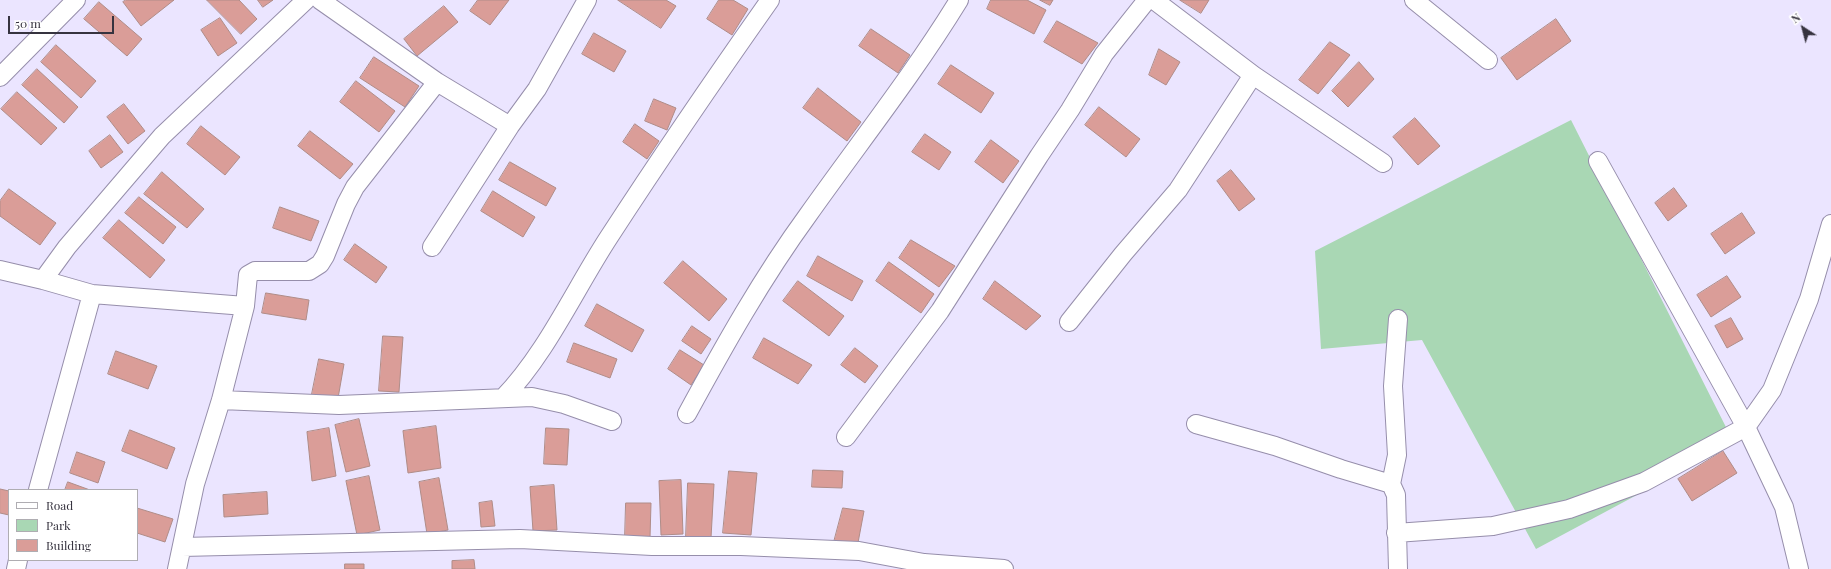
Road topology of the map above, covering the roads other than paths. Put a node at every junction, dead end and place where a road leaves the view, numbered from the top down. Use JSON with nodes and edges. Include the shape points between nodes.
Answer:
{"nodes":[{"id":1,"x":76,"y":0,"type":"edge"},
{"id":2,"x":306,"y":0,"type":"edge"},
{"id":3,"x":320,"y":0,"type":"edge"},
{"id":4,"x":588,"y":0,"type":"edge"},
{"id":5,"x":770,"y":0,"type":"edge"},
{"id":6,"x":960,"y":0,"type":"edge"},
{"id":7,"x":1147,"y":0,"type":"edge"},
{"id":8,"x":1154,"y":0,"type":"edge"},
{"id":9,"x":1422,"y":2,"type":"edge"},
{"id":10,"x":1488,"y":60,"type":"dead end"},
{"id":11,"x":1253,"y":75,"type":"junction"},
{"id":12,"x":0,"y":77,"type":"edge"},
{"id":13,"x":437,"y":82,"type":"junction"},
{"id":14,"x":510,"y":126,"type":"junction"},
{"id":15,"x":1598,"y":162,"type":"dead end"},
{"id":16,"x":1383,"y":163,"type":"dead end"},
{"id":17,"x":1831,"y":224,"type":"edge"},
{"id":18,"x":432,"y":247,"type":"dead end"},
{"id":19,"x":0,"y":270,"type":"edge"},
{"id":20,"x":43,"y":280,"type":"junction"},
{"id":21,"x":92,"y":294,"type":"junction"},
{"id":22,"x":245,"y":306,"type":"junction"},
{"id":23,"x":1398,"y":319,"type":"dead end"},
{"id":24,"x":1069,"y":322,"type":"dead end"},
{"id":25,"x":502,"y":398,"type":"junction"},
{"id":26,"x":221,"y":400,"type":"junction"},
{"id":27,"x":686,"y":414,"type":"dead end"},
{"id":28,"x":612,"y":421,"type":"dead end"},
{"id":29,"x":1196,"y":424,"type":"dead end"},
{"id":30,"x":1746,"y":427,"type":"junction"},
{"id":31,"x":846,"y":437,"type":"dead end"},
{"id":32,"x":1391,"y":484,"type":"junction"},
{"id":33,"x":38,"y":489,"type":"edge"},
{"id":34,"x":1396,"y":533,"type":"junction"},
{"id":35,"x":182,"y":547,"type":"junction"},
{"id":36,"x":177,"y":569,"type":"edge"},
{"id":37,"x":1004,"y":569,"type":"edge"},
{"id":38,"x":1398,"y":569,"type":"edge"},
{"id":39,"x":1799,"y":569,"type":"edge"}],
"edges":[{"from":1,"to":12,"type":"street"},
{"from":2,"to":20,"type":"street","via":[[162,136],[66,247]]},
{"from":3,"to":13,"type":"street"},
{"from":4,"to":14,"type":"street","via":[[537,89]]},
{"from":5,"to":25,"type":"street","via":[[608,238],[541,348],[516,384]]},
{"from":6,"to":27,"type":"street","via":[[807,216],[742,314]]},
{"from":7,"to":31,"type":"street","via":[[1104,54],[940,311]]},
{"from":8,"to":11,"type":"street"},
{"from":9,"to":10,"type":"street"},
{"from":11,"to":16,"type":"street"},
{"from":11,"to":24,"type":"street","via":[[1178,190]]},
{"from":13,"to":14,"type":"street"},
{"from":13,"to":22,"type":"street","via":[[355,187],[320,264],[309,271],[255,271],[248,275]]},
{"from":14,"to":18,"type":"street"},
{"from":15,"to":30,"type":"street"},
{"from":17,"to":30,"type":"street","via":[[1809,299],[1772,390]]},
{"from":19,"to":20,"type":"street"},
{"from":20,"to":21,"type":"street"},
{"from":21,"to":22,"type":"street"},
{"from":21,"to":33,"type":"street"},
{"from":22,"to":26,"type":"street"},
{"from":23,"to":32,"type":"street","via":[[1393,386],[1397,455]]},
{"from":25,"to":26,"type":"street","via":[[339,405]]},
{"from":25,"to":28,"type":"street","via":[[532,397],[564,404]]},
{"from":26,"to":35,"type":"street","via":[[195,484]]},
{"from":29,"to":32,"type":"street","via":[[1275,446]]},
{"from":30,"to":34,"type":"street","via":[[1644,482],[1569,509],[1493,526]]},
{"from":30,"to":39,"type":"street","via":[[1784,507]]},
{"from":32,"to":34,"type":"street","via":[[1396,496]]},
{"from":34,"to":38,"type":"street"},
{"from":35,"to":36,"type":"street"},
{"from":35,"to":37,"type":"street","via":[[520,539],[652,546],[741,546],[859,551],[924,563]]}]}
